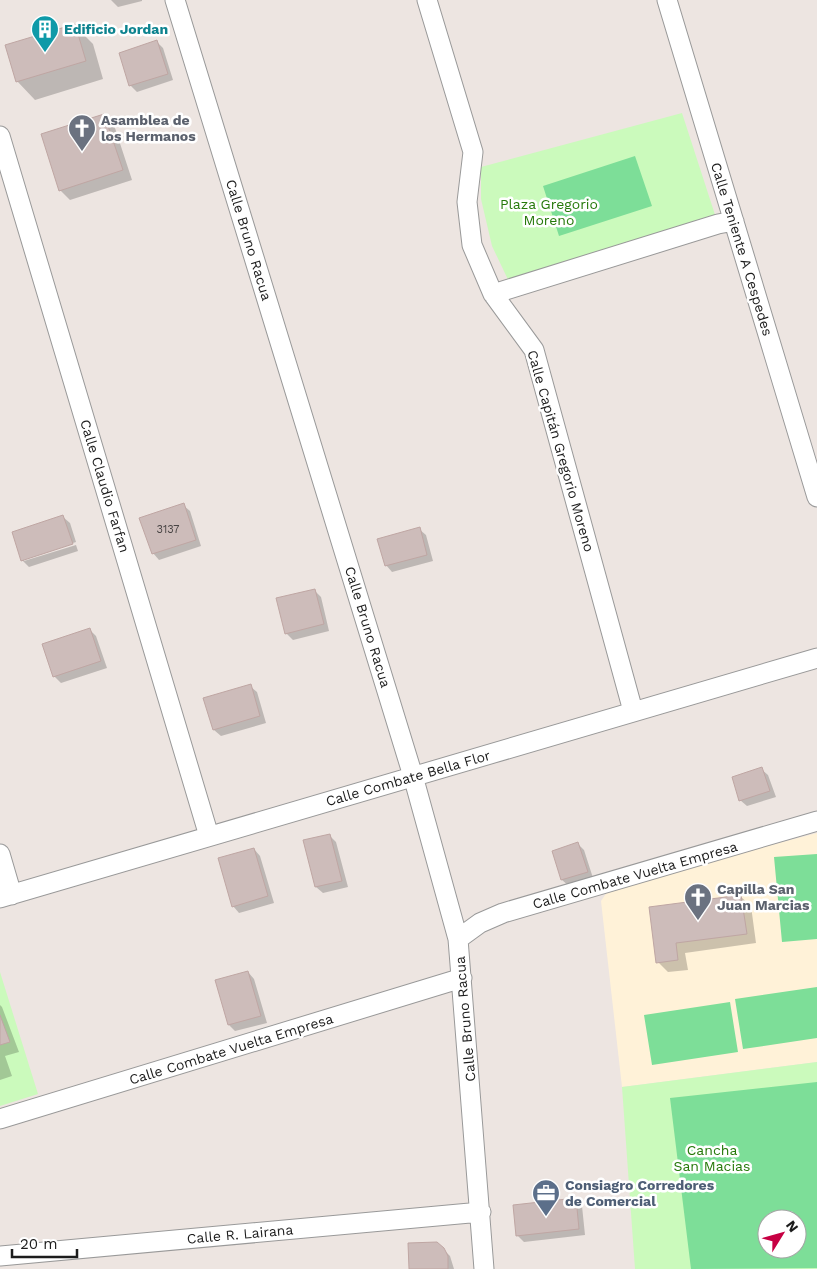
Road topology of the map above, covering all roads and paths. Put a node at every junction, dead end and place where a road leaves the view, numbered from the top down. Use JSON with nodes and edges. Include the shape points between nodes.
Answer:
{"nodes":[{"id":1,"x":175,"y":0,"type":"edge"},
{"id":2,"x":427,"y":0,"type":"edge"},
{"id":3,"x":666,"y":0,"type":"edge"},
{"id":4,"x":0,"y":136,"type":"edge"},
{"id":5,"x":734,"y":221,"type":"junction"},
{"id":6,"x":492,"y":294,"type":"junction"},
{"id":7,"x":817,"y":498,"type":"edge"},
{"id":8,"x":817,"y":658,"type":"edge"},
{"id":9,"x":633,"y":711,"type":"junction"},
{"id":10,"x":413,"y":776,"type":"junction"},
{"id":11,"x":817,"y":821,"type":"edge"},
{"id":12,"x":209,"y":836,"type":"junction"},
{"id":13,"x":0,"y":854,"type":"edge"},
{"id":14,"x":6,"y":897,"type":"edge"},
{"id":15,"x":458,"y":939,"type":"junction"},
{"id":16,"x":462,"y":978,"type":"junction"},
{"id":17,"x":0,"y":1119,"type":"edge"},
{"id":18,"x":480,"y":1212,"type":"junction"},
{"id":19,"x":0,"y":1256,"type":"edge"},
{"id":20,"x":484,"y":1269,"type":"edge"}],
"edges":[{"from":1,"to":10,"type":"street","name":"Calle Bruno Racua"},
{"from":2,"to":6,"type":"street","name":"Calle Capitán Gregorio Moreno","via":[[473,152],[467,202],[472,245]]},
{"from":3,"to":5,"type":"street","name":"Calle Teniente A Cespedes"},
{"from":4,"to":12,"type":"street","name":"Calle Claudio Farfan"},
{"from":5,"to":6,"type":"street"},
{"from":5,"to":7,"type":"street","name":"Calle Teniente A Cespedes"},
{"from":6,"to":9,"type":"street","name":"Calle Capitán Gregorio Moreno","via":[[534,350]]},
{"from":8,"to":9,"type":"street","name":"Calle Combate Bella Flor"},
{"from":9,"to":10,"type":"street","name":"Calle Combate Bella Flor"},
{"from":10,"to":12,"type":"street","name":"Calle Combate Bella Flor"},
{"from":10,"to":15,"type":"street","name":"Calle Bruno Racua"},
{"from":11,"to":15,"type":"street","name":"Calle Combate Vuelta Empresa","via":[[503,913],[480,923]]},
{"from":12,"to":14,"type":"street","name":"Calle Combate Bella Flor"},
{"from":13,"to":14,"type":"street"},
{"from":15,"to":16,"type":"street","name":"Calle Bruno Racua"},
{"from":16,"to":17,"type":"street","name":"Calle Combate Vuelta Empresa"},
{"from":16,"to":18,"type":"street","name":"Calle Bruno Racua"},
{"from":18,"to":19,"type":"street","name":"Calle R. Lairana"},
{"from":18,"to":20,"type":"street","name":"Calle Bruno Racua"}]}
